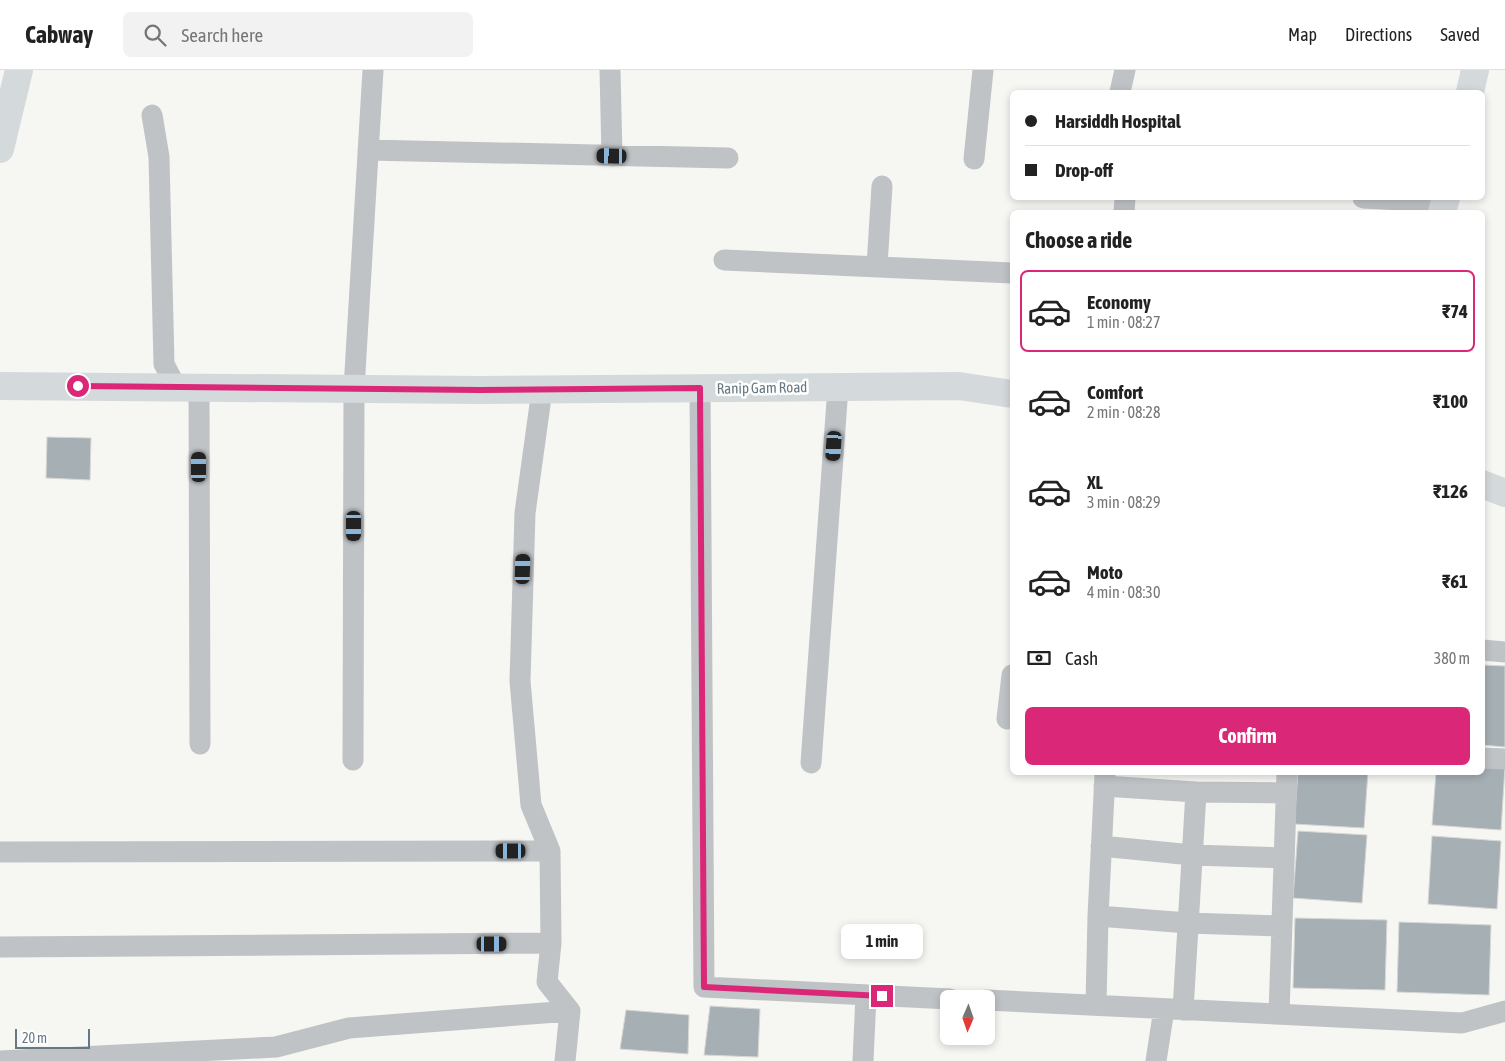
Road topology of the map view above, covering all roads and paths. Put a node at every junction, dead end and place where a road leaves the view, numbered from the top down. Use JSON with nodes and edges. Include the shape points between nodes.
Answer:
{"nodes":[{"id":1,"x":19,"y":70,"type":"edge"},
{"id":2,"x":373,"y":70,"type":"edge"},
{"id":3,"x":610,"y":70,"type":"edge"},
{"id":4,"x":983,"y":70,"type":"edge"},
{"id":5,"x":1124,"y":70,"type":"edge"},
{"id":6,"x":1475,"y":70,"type":"edge"},
{"id":7,"x":1120,"y":90,"type":"edge"},
{"id":8,"x":1470,"y":90,"type":"edge"},
{"id":9,"x":152,"y":115,"type":"dead end"},
{"id":10,"x":0,"y":149,"type":"edge"},
{"id":11,"x":368,"y":150,"type":"junction"},
{"id":12,"x":612,"y":156,"type":"junction"},
{"id":13,"x":728,"y":158,"type":"dead end"},
{"id":14,"x":974,"y":160,"type":"dead end"},
{"id":15,"x":882,"y":186,"type":"dead end"},
{"id":16,"x":1390,"y":200,"type":"edge"},
{"id":17,"x":1444,"y":204,"type":"edge"},
{"id":18,"x":724,"y":260,"type":"dead end"},
{"id":19,"x":877,"y":266,"type":"junction"},
{"id":20,"x":1010,"y":272,"type":"edge"},
{"id":21,"x":0,"y":386,"type":"edge"},
{"id":22,"x":838,"y":387,"type":"junction"},
{"id":23,"x":187,"y":388,"type":"junction"},
{"id":24,"x":700,"y":388,"type":"junction"},
{"id":25,"x":354,"y":389,"type":"junction"},
{"id":26,"x":542,"y":390,"type":"junction"},
{"id":27,"x":1010,"y":394,"type":"edge"},
{"id":28,"x":1485,"y":485,"type":"edge"},
{"id":29,"x":1505,"y":493,"type":"edge"},
{"id":30,"x":1485,"y":650,"type":"edge"},
{"id":31,"x":1505,"y":652,"type":"edge"},
{"id":32,"x":1010,"y":697,"type":"edge"},
{"id":33,"x":1008,"y":719,"type":"dead end"},
{"id":34,"x":200,"y":744,"type":"dead end"},
{"id":35,"x":1485,"y":758,"type":"edge"},
{"id":36,"x":1505,"y":759,"type":"edge"},
{"id":37,"x":353,"y":760,"type":"dead end"},
{"id":38,"x":811,"y":763,"type":"dead end"},
{"id":39,"x":1104,"y":779,"type":"edge"},
{"id":40,"x":1286,"y":783,"type":"edge"},
{"id":41,"x":1196,"y":792,"type":"junction"},
{"id":42,"x":1101,"y":846,"type":"junction"},
{"id":43,"x":550,"y":851,"type":"junction"},
{"id":44,"x":0,"y":852,"type":"edge"},
{"id":45,"x":1192,"y":855,"type":"junction"},
{"id":46,"x":1284,"y":858,"type":"junction"},
{"id":47,"x":1098,"y":916,"type":"junction"},
{"id":48,"x":1188,"y":923,"type":"junction"},
{"id":49,"x":1282,"y":926,"type":"junction"},
{"id":50,"x":551,"y":943,"type":"junction"},
{"id":51,"x":0,"y":948,"type":"edge"},
{"id":52,"x":866,"y":995,"type":"junction"},
{"id":53,"x":940,"y":999,"type":"edge"},
{"id":54,"x":995,"y":1000,"type":"edge"},
{"id":55,"x":1096,"y":1005,"type":"junction"},
{"id":56,"x":1173,"y":1009,"type":"junction"},
{"id":57,"x":570,"y":1011,"type":"junction"},
{"id":58,"x":1505,"y":1011,"type":"edge"},
{"id":59,"x":1279,"y":1014,"type":"junction"},
{"id":60,"x":276,"y":1054,"type":"edge"},
{"id":61,"x":0,"y":1061,"type":"edge"},
{"id":62,"x":565,"y":1061,"type":"edge"},
{"id":63,"x":863,"y":1061,"type":"edge"},
{"id":64,"x":1156,"y":1061,"type":"edge"}],
"edges":[{"from":1,"to":10,"type":"street"},
{"from":2,"to":11,"type":"street"},
{"from":3,"to":12,"type":"street"},
{"from":4,"to":14,"type":"street"},
{"from":5,"to":7,"type":"street"},
{"from":6,"to":8,"type":"street"},
{"from":9,"to":23,"type":"street","via":[[159,157],[164,364]]},
{"from":11,"to":12,"type":"street"},
{"from":11,"to":25,"type":"street"},
{"from":12,"to":13,"type":"street"},
{"from":15,"to":19,"type":"street"},
{"from":16,"to":17,"type":"street"},
{"from":18,"to":19,"type":"street"},
{"from":19,"to":20,"type":"street"},
{"from":21,"to":23,"type":"street","name":"Ranip Gam Road"},
{"from":22,"to":24,"type":"street","name":"Ranip Gam Road"},
{"from":22,"to":27,"type":"street","name":"Ranip Gam Road","via":[[960,386]]},
{"from":22,"to":38,"type":"street"},
{"from":23,"to":25,"type":"street","name":"Ranip Gam Road"},
{"from":23,"to":34,"type":"street"},
{"from":24,"to":26,"type":"street","name":"Ranip Gam Road"},
{"from":24,"to":52,"type":"street","via":[[704,987]]},
{"from":25,"to":26,"type":"street","name":"Ranip Gam Road"},
{"from":25,"to":37,"type":"street"},
{"from":26,"to":43,"type":"street","via":[[525,513],[520,681],[531,805]]},
{"from":28,"to":29,"type":"street"},
{"from":30,"to":31,"type":"street"},
{"from":32,"to":33,"type":"street"},
{"from":35,"to":36,"type":"street"},
{"from":39,"to":41,"type":"street"},
{"from":39,"to":42,"type":"street"},
{"from":40,"to":41,"type":"street"},
{"from":40,"to":46,"type":"street"},
{"from":41,"to":45,"type":"street"},
{"from":42,"to":45,"type":"street"},
{"from":42,"to":47,"type":"street"},
{"from":43,"to":44,"type":"street"},
{"from":43,"to":50,"type":"street"},
{"from":45,"to":46,"type":"street"},
{"from":45,"to":48,"type":"street"},
{"from":46,"to":49,"type":"street"},
{"from":47,"to":48,"type":"street"},
{"from":47,"to":55,"type":"street"},
{"from":48,"to":49,"type":"street"},
{"from":48,"to":56,"type":"street"},
{"from":49,"to":59,"type":"street"},
{"from":50,"to":51,"type":"street"},
{"from":50,"to":57,"type":"street","via":[[547,982]]},
{"from":52,"to":53,"type":"street"},
{"from":52,"to":63,"type":"street"},
{"from":54,"to":55,"type":"street"},
{"from":55,"to":56,"type":"street"},
{"from":56,"to":59,"type":"street"},
{"from":56,"to":64,"type":"street"},
{"from":57,"to":60,"type":"street","via":[[349,1028]]},
{"from":57,"to":62,"type":"street"},
{"from":58,"to":59,"type":"street","via":[[1462,1023]]},
{"from":60,"to":61,"type":"street"}]}
